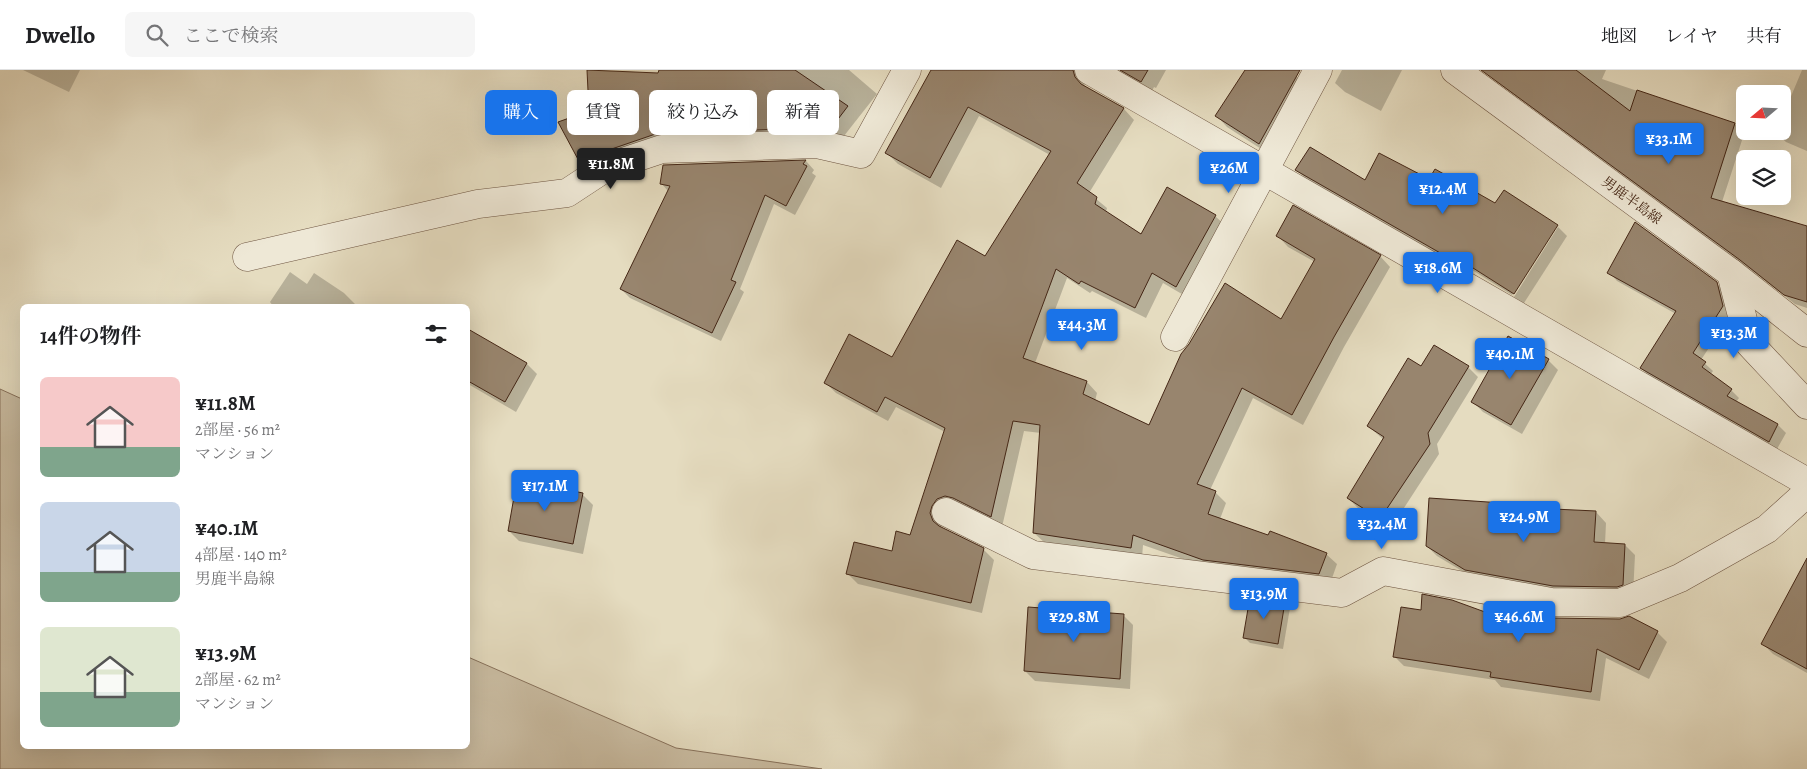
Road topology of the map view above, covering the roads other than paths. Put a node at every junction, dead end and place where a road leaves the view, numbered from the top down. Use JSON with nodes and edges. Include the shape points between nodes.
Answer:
{"nodes":[{"id":1,"x":907,"y":70,"type":"edge"},
{"id":2,"x":1089,"y":70,"type":"edge"},
{"id":3,"x":1318,"y":70,"type":"edge"},
{"id":4,"x":1454,"y":70,"type":"edge"},
{"id":5,"x":1266,"y":171,"type":"junction"},
{"id":6,"x":247,"y":257,"type":"dead end"},
{"id":7,"x":1730,"y":274,"type":"junction"},
{"id":8,"x":1807,"y":333,"type":"edge"},
{"id":9,"x":1175,"y":337,"type":"dead end"},
{"id":10,"x":1807,"y":405,"type":"edge"},
{"id":11,"x":1807,"y":482,"type":"edge"},
{"id":12,"x":1807,"y":493,"type":"edge"},
{"id":13,"x":946,"y":512,"type":"dead end"}],
"edges":[{"from":1,"to":6,"type":"street","via":[[861,154],[818,144],[662,149],[605,168],[566,193],[478,204]]},
{"from":2,"to":5,"type":"street"},
{"from":3,"to":5,"type":"street"},
{"from":4,"to":7,"type":"street","name":"男鹿半島線"},
{"from":5,"to":9,"type":"street"},
{"from":5,"to":11,"type":"street"},
{"from":7,"to":8,"type":"street","name":"男鹿半島線"},
{"from":7,"to":10,"type":"street","via":[[1749,344]]},
{"from":12,"to":13,"type":"street","via":[[1767,529],[1680,578],[1620,603],[1551,602],[1383,571],[1342,593],[1033,555]]}]}
